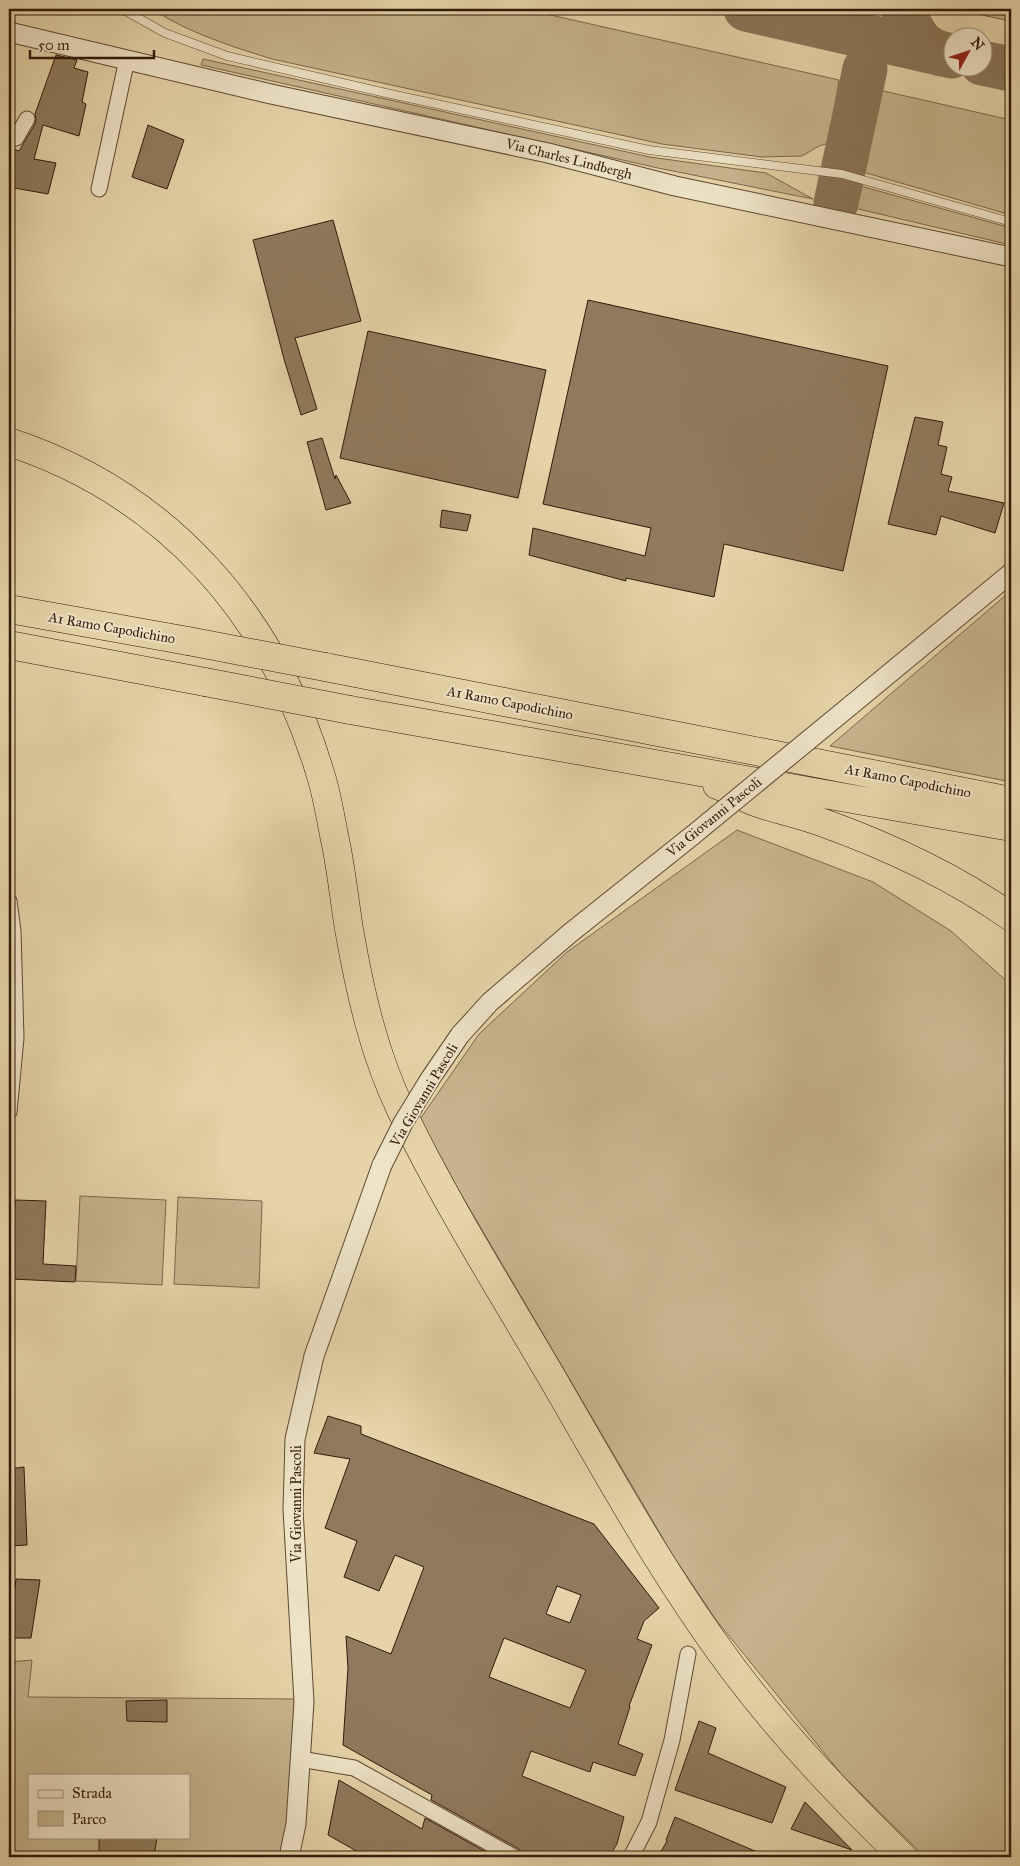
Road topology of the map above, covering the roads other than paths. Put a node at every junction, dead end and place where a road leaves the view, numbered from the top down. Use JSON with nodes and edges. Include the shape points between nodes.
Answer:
{"nodes":[{"id":1,"x":122,"y":9,"type":"edge"},
{"id":2,"x":9,"y":34,"type":"edge"},
{"id":3,"x":127,"y":59,"type":"junction"},
{"id":4,"x":27,"y":118,"type":"dead end"},
{"id":5,"x":9,"y":138,"type":"edge"},
{"id":6,"x":99,"y":189,"type":"dead end"},
{"id":7,"x":1011,"y":222,"type":"edge"},
{"id":8,"x":1011,"y":258,"type":"edge"},
{"id":9,"x":9,"y":442,"type":"edge"},
{"id":10,"x":1011,"y":573,"type":"edge"},
{"id":11,"x":9,"y":609,"type":"edge"},
{"id":12,"x":9,"y":645,"type":"edge"},
{"id":13,"x":682,"y":768,"type":"junction"},
{"id":14,"x":1011,"y":801,"type":"edge"},
{"id":15,"x":1011,"y":827,"type":"edge"},
{"id":16,"x":9,"y":901,"type":"edge"},
{"id":17,"x":1011,"y":917,"type":"edge"},
{"id":18,"x":9,"y":1112,"type":"edge"},
{"id":19,"x":688,"y":1654,"type":"dead end"},
{"id":20,"x":300,"y":1759,"type":"junction"},
{"id":21,"x":289,"y":1857,"type":"edge"},
{"id":22,"x":514,"y":1857,"type":"edge"},
{"id":23,"x":631,"y":1857,"type":"edge"},
{"id":24,"x":903,"y":1857,"type":"edge"}],
"edges":[{"from":1,"to":7,"type":"lane","via":[[165,34],[227,56],[649,150],[842,174]]},
{"from":2,"to":3,"type":"street","name":"Via Charles Lindbergh"},
{"from":3,"to":6,"type":"street"},
{"from":3,"to":8,"type":"street","name":"Via Charles Lindbergh","via":[[271,94],[548,153],[674,186]]},
{"from":4,"to":5,"type":"street","via":[[16,138]]},
{"from":9,"to":24,"type":"highway","via":[[84,472],[122,494],[163,525],[199,558],[234,598],[260,638],[304,727],[321,777],[365,1010],[393,1091],[432,1173],[624,1501],[737,1674],[788,1738]]},
{"from":10,"to":20,"type":"street","name":"Via Giovanni Pascoli","bridge":true,"via":[[490,1002],[460,1036],[430,1079],[382,1165],[314,1356],[296,1439],[293,1509],[304,1702]]},
{"from":11,"to":14,"type":"highway","name":"A1 Ramo Capodichino","bridge":true,"via":[[325,667]]},
{"from":12,"to":13,"type":"highway","name":"A1 Ramo Capodichino","bridge":true,"via":[[350,710]]},
{"from":13,"to":15,"type":"highway","name":"A1 Ramo Capodichino"},
{"from":13,"to":17,"type":"highway","via":[[755,802],[875,842],[935,870]]},
{"from":16,"to":18,"type":"street","via":[[16,1038]]},
{"from":19,"to":23,"type":"street","via":[[672,1740],[649,1822]]},
{"from":20,"to":21,"type":"street","name":"Via Giovanni Pascoli","via":[[296,1824]]},
{"from":20,"to":22,"type":"street","via":[[354,1768]]}]}
